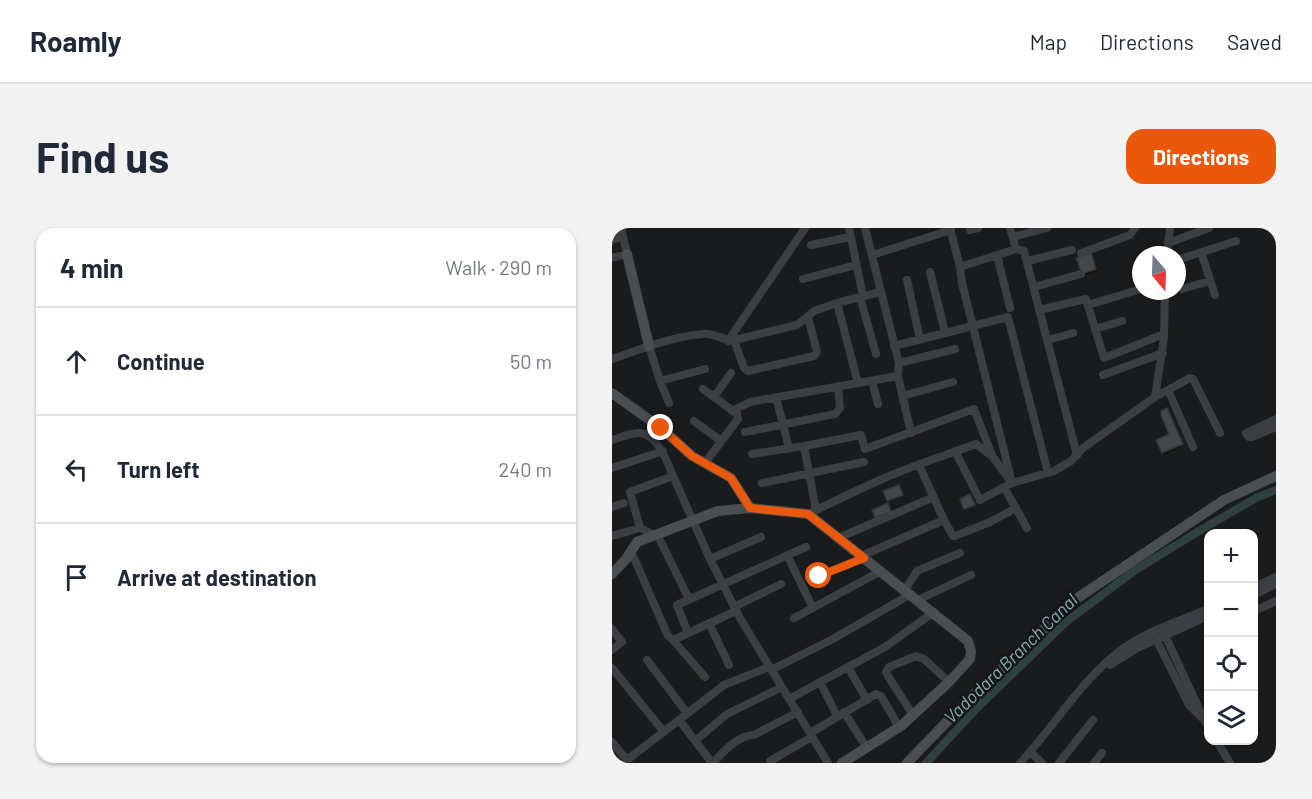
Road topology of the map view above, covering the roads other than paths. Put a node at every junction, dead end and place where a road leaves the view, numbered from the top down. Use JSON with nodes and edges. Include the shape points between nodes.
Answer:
{"nodes":[{"id":1,"x":621,"y":228,"type":"edge"},
{"id":2,"x":806,"y":228,"type":"edge"},
{"id":3,"x":865,"y":228,"type":"edge"},
{"id":4,"x":1010,"y":228,"type":"edge"},
{"id":5,"x":1047,"y":228,"type":"edge"},
{"id":6,"x":1135,"y":228,"type":"edge"},
{"id":7,"x":1170,"y":228,"type":"edge"},
{"id":8,"x":1209,"y":228,"type":"edge"},
{"id":9,"x":951,"y":229,"type":"edge"},
{"id":10,"x":849,"y":232,"type":"edge"},
{"id":11,"x":623,"y":237,"type":"junction"},
{"id":12,"x":1013,"y":237,"type":"junction"},
{"id":13,"x":612,"y":240,"type":"edge"},
{"id":14,"x":1236,"y":241,"type":"dead end"},
{"id":15,"x":1168,"y":243,"type":"junction"},
{"id":16,"x":811,"y":245,"type":"dead end"},
{"id":17,"x":1168,"y":246,"type":"edge"},
{"id":18,"x":1016,"y":249,"type":"junction"},
{"id":19,"x":1071,"y":250,"type":"dead end"},
{"id":20,"x":1201,"y":252,"type":"junction"},
{"id":21,"x":627,"y":254,"type":"junction"},
{"id":22,"x":1081,"y":254,"type":"dead end"},
{"id":23,"x":872,"y":255,"type":"junction"},
{"id":24,"x":997,"y":255,"type":"junction"},
{"id":25,"x":1186,"y":257,"type":"edge"},
{"id":26,"x":612,"y":258,"type":"edge"},
{"id":27,"x":1027,"y":261,"type":"junction"},
{"id":28,"x":856,"y":265,"type":"junction"},
{"id":29,"x":960,"y":267,"type":"junction"},
{"id":30,"x":930,"y":272,"type":"dead end"},
{"id":31,"x":1081,"y":274,"type":"dead end"},
{"id":32,"x":803,"y":279,"type":"dead end"},
{"id":33,"x":907,"y":280,"type":"dead end"},
{"id":34,"x":1210,"y":281,"type":"junction"},
{"id":35,"x":1034,"y":287,"type":"junction"},
{"id":36,"x":1186,"y":288,"type":"edge"},
{"id":37,"x":880,"y":292,"type":"junction"},
{"id":38,"x":1132,"y":292,"type":"edge"},
{"id":39,"x":861,"y":296,"type":"junction"},
{"id":40,"x":1215,"y":296,"type":"dead end"},
{"id":41,"x":1165,"y":300,"type":"edge"},
{"id":42,"x":837,"y":303,"type":"junction"},
{"id":43,"x":1088,"y":305,"type":"junction"},
{"id":44,"x":1010,"y":308,"type":"dead end"},
{"id":45,"x":1039,"y":310,"type":"junction"},
{"id":46,"x":808,"y":317,"type":"junction"},
{"id":47,"x":1122,"y":321,"type":"dead end"},
{"id":48,"x":973,"y":325,"type":"junction"},
{"id":49,"x":1095,"y":329,"type":"junction"},
{"id":50,"x":945,"y":332,"type":"junction"},
{"id":51,"x":1073,"y":333,"type":"dead end"},
{"id":52,"x":1164,"y":334,"type":"junction"},
{"id":53,"x":920,"y":339,"type":"junction"},
{"id":54,"x":731,"y":340,"type":"junction"},
{"id":55,"x":1047,"y":340,"type":"junction"},
{"id":56,"x":649,"y":346,"type":"junction"},
{"id":57,"x":894,"y":346,"type":"junction"},
{"id":58,"x":955,"y":349,"type":"dead end"},
{"id":59,"x":1162,"y":352,"type":"junction"},
{"id":60,"x":876,"y":354,"type":"dead end"},
{"id":61,"x":612,"y":359,"type":"edge"},
{"id":62,"x":899,"y":363,"type":"junction"},
{"id":63,"x":705,"y":369,"type":"dead end"},
{"id":64,"x":731,"y":373,"type":"dead end"},
{"id":65,"x":1103,"y":375,"type":"dead end"},
{"id":66,"x":898,"y":376,"type":"junction"},
{"id":67,"x":660,"y":381,"type":"junction"},
{"id":68,"x":872,"y":381,"type":"junction"},
{"id":69,"x":953,"y":382,"type":"dead end"},
{"id":70,"x":858,"y":383,"type":"junction"},
{"id":71,"x":838,"y":386,"type":"junction"},
{"id":72,"x":703,"y":389,"type":"dead end"},
{"id":73,"x":1168,"y":390,"type":"junction"},
{"id":74,"x":612,"y":393,"type":"edge"},
{"id":75,"x":902,"y":396,"type":"junction"},
{"id":76,"x":714,"y":397,"type":"junction"},
{"id":77,"x":1155,"y":397,"type":"junction"},
{"id":78,"x":776,"y":398,"type":"junction"},
{"id":79,"x":669,"y":403,"type":"dead end"},
{"id":80,"x":878,"y":404,"type":"dead end"},
{"id":81,"x":732,"y":411,"type":"junction"},
{"id":82,"x":1276,"y":419,"type":"edge"},
{"id":83,"x":694,"y":421,"type":"dead end"},
{"id":84,"x":783,"y":424,"type":"junction"},
{"id":85,"x":1276,"y":427,"type":"edge"},
{"id":86,"x":745,"y":432,"type":"dead end"},
{"id":87,"x":911,"y":433,"type":"junction"},
{"id":88,"x":1220,"y":433,"type":"dead end"},
{"id":89,"x":612,"y":440,"type":"edge"},
{"id":90,"x":721,"y":441,"type":"junction"},
{"id":91,"x":804,"y":446,"type":"junction"},
{"id":92,"x":1193,"y":447,"type":"dead end"},
{"id":93,"x":789,"y":448,"type":"junction"},
{"id":94,"x":663,"y":451,"type":"junction"},
{"id":95,"x":956,"y":451,"type":"junction"},
{"id":96,"x":752,"y":454,"type":"dead end"},
{"id":97,"x":1077,"y":455,"type":"junction"},
{"id":98,"x":992,"y":456,"type":"junction"},
{"id":99,"x":864,"y":462,"type":"dead end"},
{"id":100,"x":705,"y":463,"type":"junction"},
{"id":101,"x":919,"y":465,"type":"junction"},
{"id":102,"x":612,"y":468,"type":"edge"},
{"id":103,"x":809,"y":473,"type":"junction"},
{"id":104,"x":1048,"y":473,"type":"junction"},
{"id":105,"x":673,"y":476,"type":"junction"},
{"id":106,"x":1276,"y":476,"type":"edge"},
{"id":107,"x":762,"y":483,"type":"dead end"},
{"id":108,"x":1008,"y":485,"type":"junction"},
{"id":109,"x":934,"y":497,"type":"junction"},
{"id":110,"x":624,"y":503,"type":"dead end"},
{"id":111,"x":612,"y":507,"type":"edge"},
{"id":112,"x":750,"y":508,"type":"junction"},
{"id":113,"x":1016,"y":508,"type":"junction"},
{"id":114,"x":812,"y":512,"type":"junction"},
{"id":115,"x":691,"y":519,"type":"junction"},
{"id":116,"x":944,"y":520,"type":"junction"},
{"id":117,"x":640,"y":528,"type":"junction"},
{"id":118,"x":1027,"y":528,"type":"dead end"},
{"id":119,"x":655,"y":534,"type":"junction"},
{"id":120,"x":612,"y":536,"type":"edge"},
{"id":121,"x":760,"y":537,"type":"dead end"},
{"id":122,"x":838,"y":538,"type":"junction"},
{"id":123,"x":806,"y":547,"type":"dead end"},
{"id":124,"x":631,"y":551,"type":"junction"},
{"id":125,"x":960,"y":553,"type":"dead end"},
{"id":126,"x":787,"y":555,"type":"junction"},
{"id":127,"x":863,"y":557,"type":"junction"},
{"id":128,"x":710,"y":560,"type":"junction"},
{"id":129,"x":881,"y":571,"type":"junction"},
{"id":130,"x":612,"y":574,"type":"edge"},
{"id":131,"x":971,"y":574,"type":"dead end"},
{"id":132,"x":819,"y":576,"type":"dead end"},
{"id":133,"x":1276,"y":577,"type":"edge"},
{"id":134,"x":722,"y":584,"type":"junction"},
{"id":135,"x":781,"y":584,"type":"dead end"},
{"id":136,"x":1276,"y":584,"type":"edge"},
{"id":137,"x":1258,"y":586,"type":"edge"},
{"id":138,"x":1258,"y":593,"type":"edge"},
{"id":139,"x":911,"y":595,"type":"junction"},
{"id":140,"x":689,"y":599,"type":"junction"},
{"id":141,"x":1276,"y":601,"type":"edge"},
{"id":142,"x":813,"y":608,"type":"junction"},
{"id":143,"x":735,"y":609,"type":"junction"},
{"id":144,"x":1258,"y":609,"type":"edge"},
{"id":145,"x":934,"y":612,"type":"junction"},
{"id":146,"x":1204,"y":612,"type":"edge"},
{"id":147,"x":794,"y":618,"type":"dead end"},
{"id":148,"x":1204,"y":618,"type":"edge"},
{"id":149,"x":709,"y":623,"type":"junction"},
{"id":150,"x":612,"y":629,"type":"edge"},
{"id":151,"x":1163,"y":632,"type":"junction"},
{"id":152,"x":688,"y":633,"type":"junction"},
{"id":153,"x":1154,"y":635,"type":"junction"},
{"id":154,"x":673,"y":640,"type":"junction"},
{"id":155,"x":612,"y":651,"type":"edge"},
{"id":156,"x":647,"y":660,"type":"dead end"},
{"id":157,"x":729,"y":665,"type":"dead end"},
{"id":158,"x":848,"y":667,"type":"junction"},
{"id":159,"x":612,"y":668,"type":"edge"},
{"id":160,"x":770,"y":668,"type":"junction"},
{"id":161,"x":705,"y":677,"type":"dead end"},
{"id":162,"x":820,"y":682,"type":"junction"},
{"id":163,"x":949,"y":682,"type":"junction"},
{"id":164,"x":782,"y":687,"type":"junction"},
{"id":165,"x":789,"y":699,"type":"junction"},
{"id":166,"x":867,"y":700,"type":"junction"},
{"id":167,"x":798,"y":712,"type":"junction"},
{"id":168,"x":687,"y":713,"type":"junction"},
{"id":169,"x":841,"y":714,"type":"junction"},
{"id":170,"x":913,"y":716,"type":"junction"},
{"id":171,"x":1203,"y":719,"type":"joint"},
{"id":172,"x":679,"y":720,"type":"junction"},
{"id":173,"x":1093,"y":720,"type":"dead end"},
{"id":174,"x":899,"y":727,"type":"junction"},
{"id":175,"x":664,"y":732,"type":"junction"},
{"id":176,"x":811,"y":735,"type":"junction"},
{"id":177,"x":695,"y":741,"type":"junction"},
{"id":178,"x":612,"y":742,"type":"edge"},
{"id":179,"x":1219,"y":745,"type":"edge"},
{"id":180,"x":867,"y":748,"type":"junction"},
{"id":181,"x":1030,"y":752,"type":"junction"},
{"id":182,"x":1102,"y":753,"type":"dead end"},
{"id":183,"x":626,"y":760,"type":"edge"},
{"id":184,"x":770,"y":761,"type":"dead end"},
{"id":185,"x":712,"y":763,"type":"edge"},
{"id":186,"x":828,"y":763,"type":"edge"},
{"id":187,"x":842,"y":763,"type":"edge"},
{"id":188,"x":908,"y":763,"type":"edge"},
{"id":189,"x":1020,"y":763,"type":"edge"},
{"id":190,"x":1042,"y":763,"type":"edge"},
{"id":191,"x":1059,"y":763,"type":"edge"},
{"id":192,"x":1094,"y":763,"type":"edge"},
{"id":193,"x":1230,"y":763,"type":"edge"}],
"edges":[{"from":1,"to":11,"type":"street"},
{"from":2,"to":54,"type":"street"},
{"from":3,"to":23,"type":"street"},
{"from":4,"to":12,"type":"street"},
{"from":5,"to":12,"type":"street"},
{"from":6,"to":22,"type":"street","via":[[1132,234]]},
{"from":7,"to":15,"type":"street"},
{"from":8,"to":15,"type":"street"},
{"from":9,"to":23,"type":"street"},
{"from":9,"to":29,"type":"street"},
{"from":10,"to":16,"type":"street"},
{"from":10,"to":28,"type":"street"},
{"from":11,"to":13,"type":"street"},
{"from":11,"to":21,"type":"street"},
{"from":12,"to":18,"type":"street"},
{"from":14,"to":20,"type":"street"},
{"from":15,"to":17,"type":"street"},
{"from":18,"to":24,"type":"street"},
{"from":18,"to":27,"type":"street","via":[[1024,251]]},
{"from":19,"to":27,"type":"street"},
{"from":20,"to":25,"type":"street"},
{"from":20,"to":34,"type":"street"},
{"from":21,"to":26,"type":"street"},
{"from":21,"to":56,"type":"street"},
{"from":23,"to":37,"type":"street"},
{"from":24,"to":29,"type":"street"},
{"from":24,"to":44,"type":"street"},
{"from":27,"to":35,"type":"street"},
{"from":28,"to":32,"type":"street"},
{"from":28,"to":39,"type":"street"},
{"from":29,"to":48,"type":"street"},
{"from":30,"to":50,"type":"street"},
{"from":31,"to":35,"type":"street"},
{"from":33,"to":53,"type":"street"},
{"from":34,"to":36,"type":"street"},
{"from":34,"to":40,"type":"street"},
{"from":35,"to":45,"type":"street"},
{"from":37,"to":39,"type":"street"},
{"from":37,"to":57,"type":"street"},
{"from":38,"to":43,"type":"street"},
{"from":39,"to":42,"type":"street"},
{"from":39,"to":60,"type":"street"},
{"from":41,"to":52,"type":"street"},
{"from":42,"to":46,"type":"street"},
{"from":42,"to":70,"type":"street"},
{"from":43,"to":45,"type":"street","via":[[1086,299]]},
{"from":43,"to":49,"type":"street"},
{"from":45,"to":55,"type":"street"},
{"from":46,"to":54,"type":"street","via":[[796,325]]},
{"from":46,"to":54,"type":"street","via":[[817,352],[814,356],[748,371]]},
{"from":47,"to":49,"type":"street"},
{"from":48,"to":50,"type":"street"},
{"from":48,"to":104,"type":"street","via":[[1008,317]]},
{"from":48,"to":108,"type":"street"},
{"from":49,"to":52,"type":"street","via":[[1104,358]]},
{"from":50,"to":53,"type":"street"},
{"from":51,"to":55,"type":"street"},
{"from":52,"to":59,"type":"street"},
{"from":53,"to":57,"type":"street"},
{"from":54,"to":56,"type":"street","via":[[703,334]]},
{"from":55,"to":97,"type":"street"},
{"from":56,"to":61,"type":"street"},
{"from":56,"to":67,"type":"street"},
{"from":57,"to":62,"type":"street"},
{"from":58,"to":62,"type":"street"},
{"from":59,"to":65,"type":"street"},
{"from":59,"to":77,"type":"street"},
{"from":62,"to":66,"type":"street"},
{"from":63,"to":67,"type":"street"},
{"from":64,"to":76,"type":"street"},
{"from":66,"to":68,"type":"street"},
{"from":66,"to":75,"type":"street"},
{"from":67,"to":79,"type":"street"},
{"from":68,"to":70,"type":"street"},
{"from":68,"to":80,"type":"street"},
{"from":69,"to":75,"type":"street"},
{"from":70,"to":71,"type":"street"},
{"from":71,"to":78,"type":"street"},
{"from":71,"to":84,"type":"street","via":[[839,412]]},
{"from":72,"to":76,"type":"street"},
{"from":73,"to":77,"type":"street"},
{"from":73,"to":88,"type":"street","via":[[1193,379]]},
{"from":73,"to":92,"type":"street"},
{"from":74,"to":100,"type":"street"},
{"from":75,"to":87,"type":"street"},
{"from":76,"to":81,"type":"street"},
{"from":77,"to":97,"type":"street"},
{"from":78,"to":81,"type":"street","via":[[750,402]]},
{"from":78,"to":84,"type":"street"},
{"from":81,"to":90,"type":"street","via":[[738,419]]},
{"from":82,"to":85,"type":"street","via":[[1246,433],[1252,437]]},
{"from":83,"to":90,"type":"street"},
{"from":84,"to":86,"type":"street"},
{"from":84,"to":93,"type":"street"},
{"from":87,"to":91,"type":"street","via":[[865,449],[861,435]]},
{"from":87,"to":98,"type":"street","via":[[974,409]]},
{"from":89,"to":94,"type":"street","via":[[640,433]]},
{"from":90,"to":100,"type":"street"},
{"from":91,"to":93,"type":"street"},
{"from":91,"to":103,"type":"street"},
{"from":93,"to":96,"type":"street"},
{"from":94,"to":102,"type":"street"},
{"from":94,"to":105,"type":"street"},
{"from":95,"to":98,"type":"street","via":[[976,444]]},
{"from":95,"to":101,"type":"street"},
{"from":95,"to":108,"type":"street","via":[[980,500]]},
{"from":97,"to":104,"type":"street"},
{"from":98,"to":108,"type":"street"},
{"from":99,"to":103,"type":"street"},
{"from":100,"to":112,"type":"street","via":[[731,478]]},
{"from":101,"to":109,"type":"street"},
{"from":101,"to":114,"type":"street"},
{"from":103,"to":107,"type":"street"},
{"from":103,"to":114,"type":"street"},
{"from":104,"to":108,"type":"street"},
{"from":105,"to":115,"type":"street"},
{"from":105,"to":117,"type":"street","via":[[630,492]]},
{"from":106,"to":188,"type":"street","via":[[1224,500],[1076,599],[965,703]]},
{"from":108,"to":113,"type":"street"},
{"from":109,"to":116,"type":"street"},
{"from":109,"to":122,"type":"street"},
{"from":110,"to":111,"type":"street"},
{"from":112,"to":114,"type":"street"},
{"from":112,"to":115,"type":"street"},
{"from":113,"to":116,"type":"street","via":[[955,536]]},
{"from":113,"to":118,"type":"street"},
{"from":114,"to":122,"type":"street"},
{"from":115,"to":119,"type":"street"},
{"from":115,"to":128,"type":"street"},
{"from":116,"to":127,"type":"street"},
{"from":117,"to":119,"type":"street"},
{"from":117,"to":120,"type":"street"},
{"from":119,"to":124,"type":"street","via":[[637,542]]},
{"from":119,"to":140,"type":"street"},
{"from":121,"to":128,"type":"street"},
{"from":122,"to":127,"type":"street"},
{"from":123,"to":126,"type":"street"},
{"from":124,"to":130,"type":"street"},
{"from":124,"to":154,"type":"street"},
{"from":125,"to":139,"type":"street","via":[[917,571]]},
{"from":126,"to":134,"type":"street"},
{"from":126,"to":142,"type":"street"},
{"from":127,"to":129,"type":"street"},
{"from":127,"to":132,"type":"street"},
{"from":128,"to":134,"type":"street"},
{"from":129,"to":139,"type":"street"},
{"from":129,"to":142,"type":"street"},
{"from":131,"to":139,"type":"street"},
{"from":133,"to":137,"type":"street"},
{"from":134,"to":140,"type":"street"},
{"from":134,"to":143,"type":"street"},
{"from":135,"to":143,"type":"street"},
{"from":136,"to":138,"type":"street"},
{"from":139,"to":145,"type":"street"},
{"from":139,"to":160,"type":"street","via":[[833,639]]},
{"from":140,"to":152,"type":"street","via":[[677,605]]},
{"from":141,"to":144,"type":"street"},
{"from":142,"to":147,"type":"street"},
{"from":143,"to":149,"type":"street"},
{"from":143,"to":160,"type":"street"},
{"from":145,"to":158,"type":"street","via":[[885,647]]},
{"from":145,"to":163,"type":"street","via":[[968,641],[971,651],[970,659]]},
{"from":146,"to":151,"type":"street"},
{"from":148,"to":151,"type":"street"},
{"from":149,"to":152,"type":"street"},
{"from":149,"to":157,"type":"street"},
{"from":150,"to":155,"type":"street","via":[[622,642]]},
{"from":151,"to":153,"type":"street"},
{"from":151,"to":171,"type":"street"},
{"from":152,"to":154,"type":"street"},
{"from":153,"to":171,"type":"street","via":[[1189,705]]},
{"from":153,"to":181,"type":"street","via":[[1121,650],[1102,667]]},
{"from":154,"to":161,"type":"street"},
{"from":156,"to":168,"type":"street"},
{"from":158,"to":162,"type":"street"},
{"from":158,"to":166,"type":"street"},
{"from":159,"to":175,"type":"street"},
{"from":160,"to":164,"type":"street"},
{"from":160,"to":168,"type":"street","via":[[724,685]]},
{"from":162,"to":165,"type":"street"},
{"from":162,"to":169,"type":"street"},
{"from":163,"to":170,"type":"street"},
{"from":163,"to":170,"type":"street","via":[[916,656],[889,667],[888,676]]},
{"from":164,"to":165,"type":"street"},
{"from":164,"to":177,"type":"street","via":[[727,714]]},
{"from":165,"to":167,"type":"street"},
{"from":166,"to":169,"type":"street"},
{"from":166,"to":174,"type":"street","via":[[876,694],[881,696]]},
{"from":167,"to":176,"type":"street"},
{"from":167,"to":185,"type":"street","via":[[754,735],[746,735]]},
{"from":168,"to":172,"type":"street"},
{"from":169,"to":176,"type":"street"},
{"from":169,"to":180,"type":"street"},
{"from":170,"to":174,"type":"street"},
{"from":172,"to":175,"type":"street"},
{"from":172,"to":177,"type":"street"},
{"from":173,"to":191,"type":"street"},
{"from":174,"to":180,"type":"street"},
{"from":175,"to":183,"type":"street"},
{"from":176,"to":184,"type":"street"},
{"from":176,"to":186,"type":"street"},
{"from":177,"to":185,"type":"street"},
{"from":178,"to":183,"type":"street"},
{"from":179,"to":193,"type":"street"},
{"from":180,"to":187,"type":"street"},
{"from":181,"to":189,"type":"street"},
{"from":181,"to":190,"type":"street"},
{"from":182,"to":192,"type":"street"}]}
